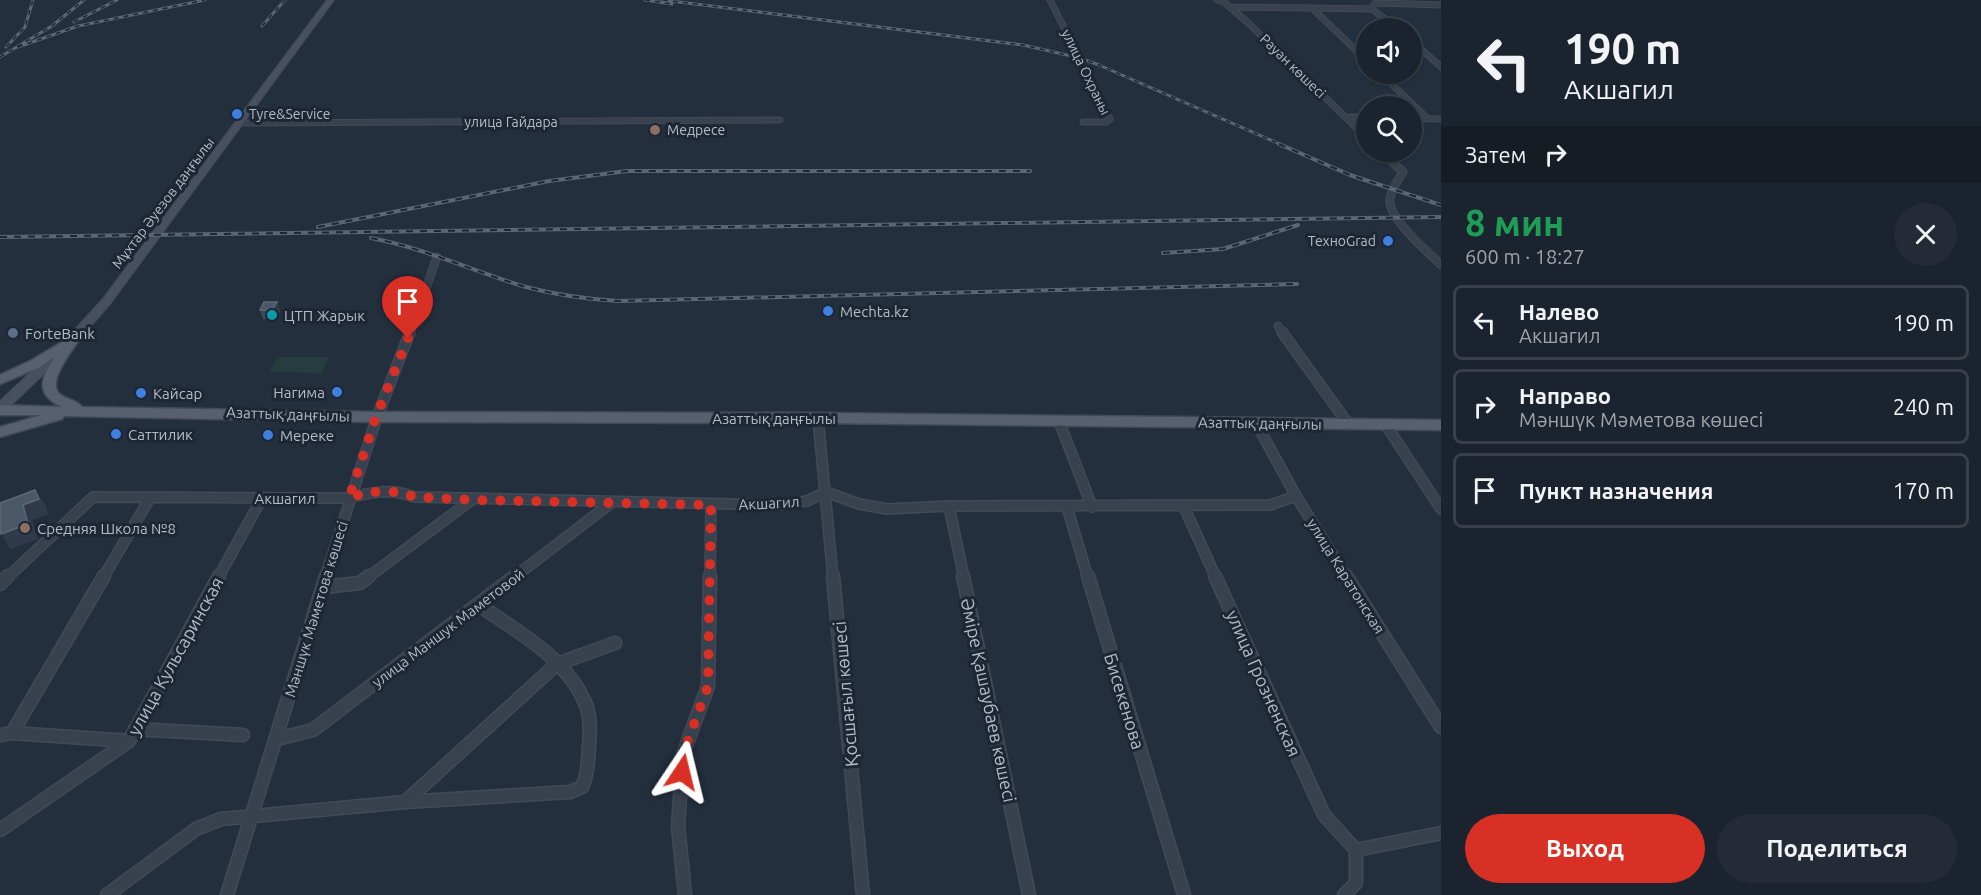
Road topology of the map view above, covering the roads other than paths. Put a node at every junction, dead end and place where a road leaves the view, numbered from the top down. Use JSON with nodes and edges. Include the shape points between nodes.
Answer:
{"nodes":[{"id":1,"x":331,"y":0,"type":"edge"},
{"id":2,"x":1050,"y":0,"type":"edge"},
{"id":3,"x":1217,"y":0,"type":"edge"},
{"id":4,"x":1441,"y":5,"type":"edge"},
{"id":5,"x":1230,"y":7,"type":"junction"},
{"id":6,"x":1312,"y":8,"type":"junction"},
{"id":7,"x":1372,"y":9,"type":"junction"},
{"id":8,"x":1384,"y":18,"type":"edge"},
{"id":9,"x":1356,"y":50,"type":"edge"},
{"id":10,"x":1422,"y":50,"type":"edge"},
{"id":11,"x":1441,"y":67,"type":"edge"},
{"id":12,"x":1391,"y":84,"type":"edge"},
{"id":13,"x":1346,"y":117,"type":"junction"},
{"id":14,"x":1356,"y":117,"type":"edge"},
{"id":15,"x":1422,"y":118,"type":"edge"},
{"id":16,"x":1427,"y":118,"type":"junction"},
{"id":17,"x":1441,"y":119,"type":"edge"},
{"id":18,"x":780,"y":120,"type":"dead end"},
{"id":19,"x":1083,"y":122,"type":"dead end"},
{"id":20,"x":242,"y":123,"type":"junction"},
{"id":21,"x":1356,"y":126,"type":"edge"},
{"id":22,"x":1392,"y":162,"type":"edge"},
{"id":23,"x":437,"y":257,"type":"dead end"},
{"id":24,"x":1441,"y":265,"type":"edge"},
{"id":25,"x":1278,"y":326,"type":"dead end"},
{"id":26,"x":72,"y":340,"type":"junction"},
{"id":27,"x":0,"y":380,"type":"edge"},
{"id":28,"x":0,"y":409,"type":"edge"},
{"id":29,"x":101,"y":410,"type":"junction"},
{"id":30,"x":376,"y":417,"type":"junction"},
{"id":31,"x":818,"y":418,"type":"junction"},
{"id":32,"x":1059,"y":421,"type":"junction"},
{"id":33,"x":1256,"y":423,"type":"junction"},
{"id":34,"x":1348,"y":425,"type":"junction"},
{"id":35,"x":1386,"y":425,"type":"junction"},
{"id":36,"x":1441,"y":425,"type":"edge"},
{"id":37,"x":0,"y":432,"type":"edge"},
{"id":38,"x":826,"y":492,"type":"junction"},
{"id":39,"x":1296,"y":496,"type":"junction"},
{"id":40,"x":150,"y":498,"type":"junction"},
{"id":41,"x":262,"y":498,"type":"junction"},
{"id":42,"x":349,"y":498,"type":"junction"},
{"id":43,"x":473,"y":500,"type":"junction"},
{"id":44,"x":611,"y":502,"type":"junction"},
{"id":45,"x":711,"y":505,"type":"junction"},
{"id":46,"x":949,"y":506,"type":"junction"},
{"id":47,"x":1067,"y":507,"type":"junction"},
{"id":48,"x":1092,"y":507,"type":"junction"},
{"id":49,"x":1184,"y":507,"type":"junction"},
{"id":50,"x":1441,"y":509,"type":"edge"},
{"id":51,"x":0,"y":584,"type":"edge"},
{"id":52,"x":324,"y":587,"type":"junction"},
{"id":53,"x":479,"y":605,"type":"junction"},
{"id":54,"x":615,"y":643,"type":"dead end"},
{"id":55,"x":557,"y":664,"type":"junction"},
{"id":56,"x":1441,"y":727,"type":"edge"},
{"id":57,"x":135,"y":729,"type":"junction"},
{"id":58,"x":6,"y":734,"type":"edge"},
{"id":59,"x":243,"y":735,"type":"dead end"},
{"id":60,"x":277,"y":739,"type":"junction"},
{"id":61,"x":129,"y":741,"type":"junction"},
{"id":62,"x":405,"y":802,"type":"junction"},
{"id":63,"x":250,"y":815,"type":"junction"},
{"id":64,"x":0,"y":831,"type":"edge"},
{"id":65,"x":1441,"y":833,"type":"edge"},
{"id":66,"x":1356,"y":850,"type":"junction"},
{"id":67,"x":107,"y":895,"type":"edge"},
{"id":68,"x":227,"y":895,"type":"edge"},
{"id":69,"x":685,"y":895,"type":"edge"},
{"id":70,"x":863,"y":895,"type":"edge"},
{"id":71,"x":1029,"y":895,"type":"edge"},
{"id":72,"x":1184,"y":895,"type":"edge"},
{"id":73,"x":1344,"y":895,"type":"edge"}],
"edges":[{"from":1,"to":20,"type":"main road","name":"Мұхтар Әуезов даңғылы"},
{"from":2,"to":19,"type":"street","name":"улица Охраны","via":[[1110,119]]},
{"from":3,"to":5,"type":"street","name":"Рауан көшесі"},
{"from":4,"to":7,"type":"street","via":[[1380,3]]},
{"from":5,"to":6,"type":"street"},
{"from":5,"to":13,"type":"street","name":"Рауан көшесі"},
{"from":6,"to":7,"type":"street"},
{"from":6,"to":9,"type":"street"},
{"from":7,"to":8,"type":"street"},
{"from":10,"to":11,"type":"street"},
{"from":12,"to":16,"type":"street"},
{"from":13,"to":14,"type":"street"},
{"from":13,"to":21,"type":"street","name":"Рауан көшесі"},
{"from":15,"to":16,"type":"street"},
{"from":16,"to":17,"type":"street"},
{"from":18,"to":20,"type":"street","name":"улица Гайдара"},
{"from":20,"to":26,"type":"main road","name":"Мұхтар Әуезов даңғылы","via":[[106,302]]},
{"from":22,"to":24,"type":"street","via":[[1403,172],[1389,208]]},
{"from":23,"to":30,"type":"street","name":"Мәншүк Мәметова көшесі"},
{"from":25,"to":34,"type":"street"},
{"from":26,"to":27,"type":"main road"},
{"from":26,"to":28,"type":"main road","name":"Мұхтар Әуезов даңғылы"},
{"from":26,"to":29,"type":"main road","via":[[49,378],[50,390],[63,403]]},
{"from":28,"to":29,"type":"main road"},
{"from":29,"to":30,"type":"main road","name":"Азаттық даңғылы"},
{"from":29,"to":37,"type":"main road","via":[[42,419]]},
{"from":30,"to":31,"type":"main road","name":"Азаттық даңғылы"},
{"from":30,"to":42,"type":"street","name":"Мәншүк Мәметова көшесі"},
{"from":31,"to":32,"type":"main road","name":"Азаттық даңғылы"},
{"from":31,"to":38,"type":"street","name":"Қосшағыл көшесі"},
{"from":32,"to":33,"type":"main road","name":"Азаттық даңғылы"},
{"from":32,"to":48,"type":"street"},
{"from":33,"to":34,"type":"main road","name":"Азаттық даңғылы"},
{"from":33,"to":39,"type":"street","name":"улица Каратонская"},
{"from":34,"to":35,"type":"main road","name":"Азаттық даңғылы"},
{"from":35,"to":36,"type":"main road","name":"Азаттық даңғылы"},
{"from":35,"to":50,"type":"street"},
{"from":38,"to":45,"type":"street","name":"Акшагил","via":[[807,501],[781,505]]},
{"from":38,"to":46,"type":"street","via":[[887,509]]},
{"from":38,"to":70,"type":"street","name":"Қосшағыл көшесі"},
{"from":39,"to":49,"type":"street","via":[[1269,505]]},
{"from":39,"to":56,"type":"street","name":"улица Каратонская"},
{"from":40,"to":41,"type":"street","name":"Акшагил"},
{"from":40,"to":51,"type":"street","name":"Акшагил","via":[[93,497]]},
{"from":40,"to":58,"type":"street"},
{"from":41,"to":42,"type":"street","name":"Акшагил"},
{"from":41,"to":57,"type":"street","name":"улица Кульсаринская"},
{"from":42,"to":43,"type":"street","name":"Акшагил","via":[[369,492],[402,492],[414,497]]},
{"from":42,"to":52,"type":"street","name":"Мәншүк Мәметова көшесі"},
{"from":43,"to":44,"type":"street","name":"Акшагил"},
{"from":43,"to":52,"type":"street","via":[[360,583]]},
{"from":44,"to":45,"type":"street","name":"Акшагил"},
{"from":44,"to":53,"type":"street","name":"улица Маншук Маметовой"},
{"from":45,"to":69,"type":"street","via":[[708,686],[682,764],[678,826]]},
{"from":46,"to":47,"type":"street"},
{"from":46,"to":71,"type":"street","name":"Әміре Қашаубаев көшесі"},
{"from":47,"to":48,"type":"street"},
{"from":47,"to":72,"type":"street","name":"Бисекенова"},
{"from":48,"to":49,"type":"street"},
{"from":49,"to":66,"type":"street","name":"улица Грозненская","via":[[1324,815]]},
{"from":52,"to":60,"type":"street","name":"Мәншүк Мәметова көшесі"},
{"from":53,"to":55,"type":"street","via":[[545,651]]},
{"from":53,"to":60,"type":"street","name":"улица Маншук Маметовой","via":[[313,730]]},
{"from":54,"to":55,"type":"street"},
{"from":55,"to":62,"type":"street"},
{"from":55,"to":62,"type":"street","via":[[587,706],[587,777],[582,787],[570,792]]},
{"from":57,"to":59,"type":"street"},
{"from":57,"to":61,"type":"street","name":"улица Кульсаринская"},
{"from":58,"to":61,"type":"street"},
{"from":60,"to":63,"type":"street","name":"Мәншүк Мәметова көшесі"},
{"from":61,"to":64,"type":"street","name":"улица Кульсаринская"},
{"from":62,"to":63,"type":"street"},
{"from":63,"to":67,"type":"street","via":[[221,819],[196,829]]},
{"from":63,"to":68,"type":"street","name":"Мәншүк Мәметова көшесі"},
{"from":65,"to":66,"type":"street"},
{"from":66,"to":73,"type":"street","via":[[1356,883]]}]}
